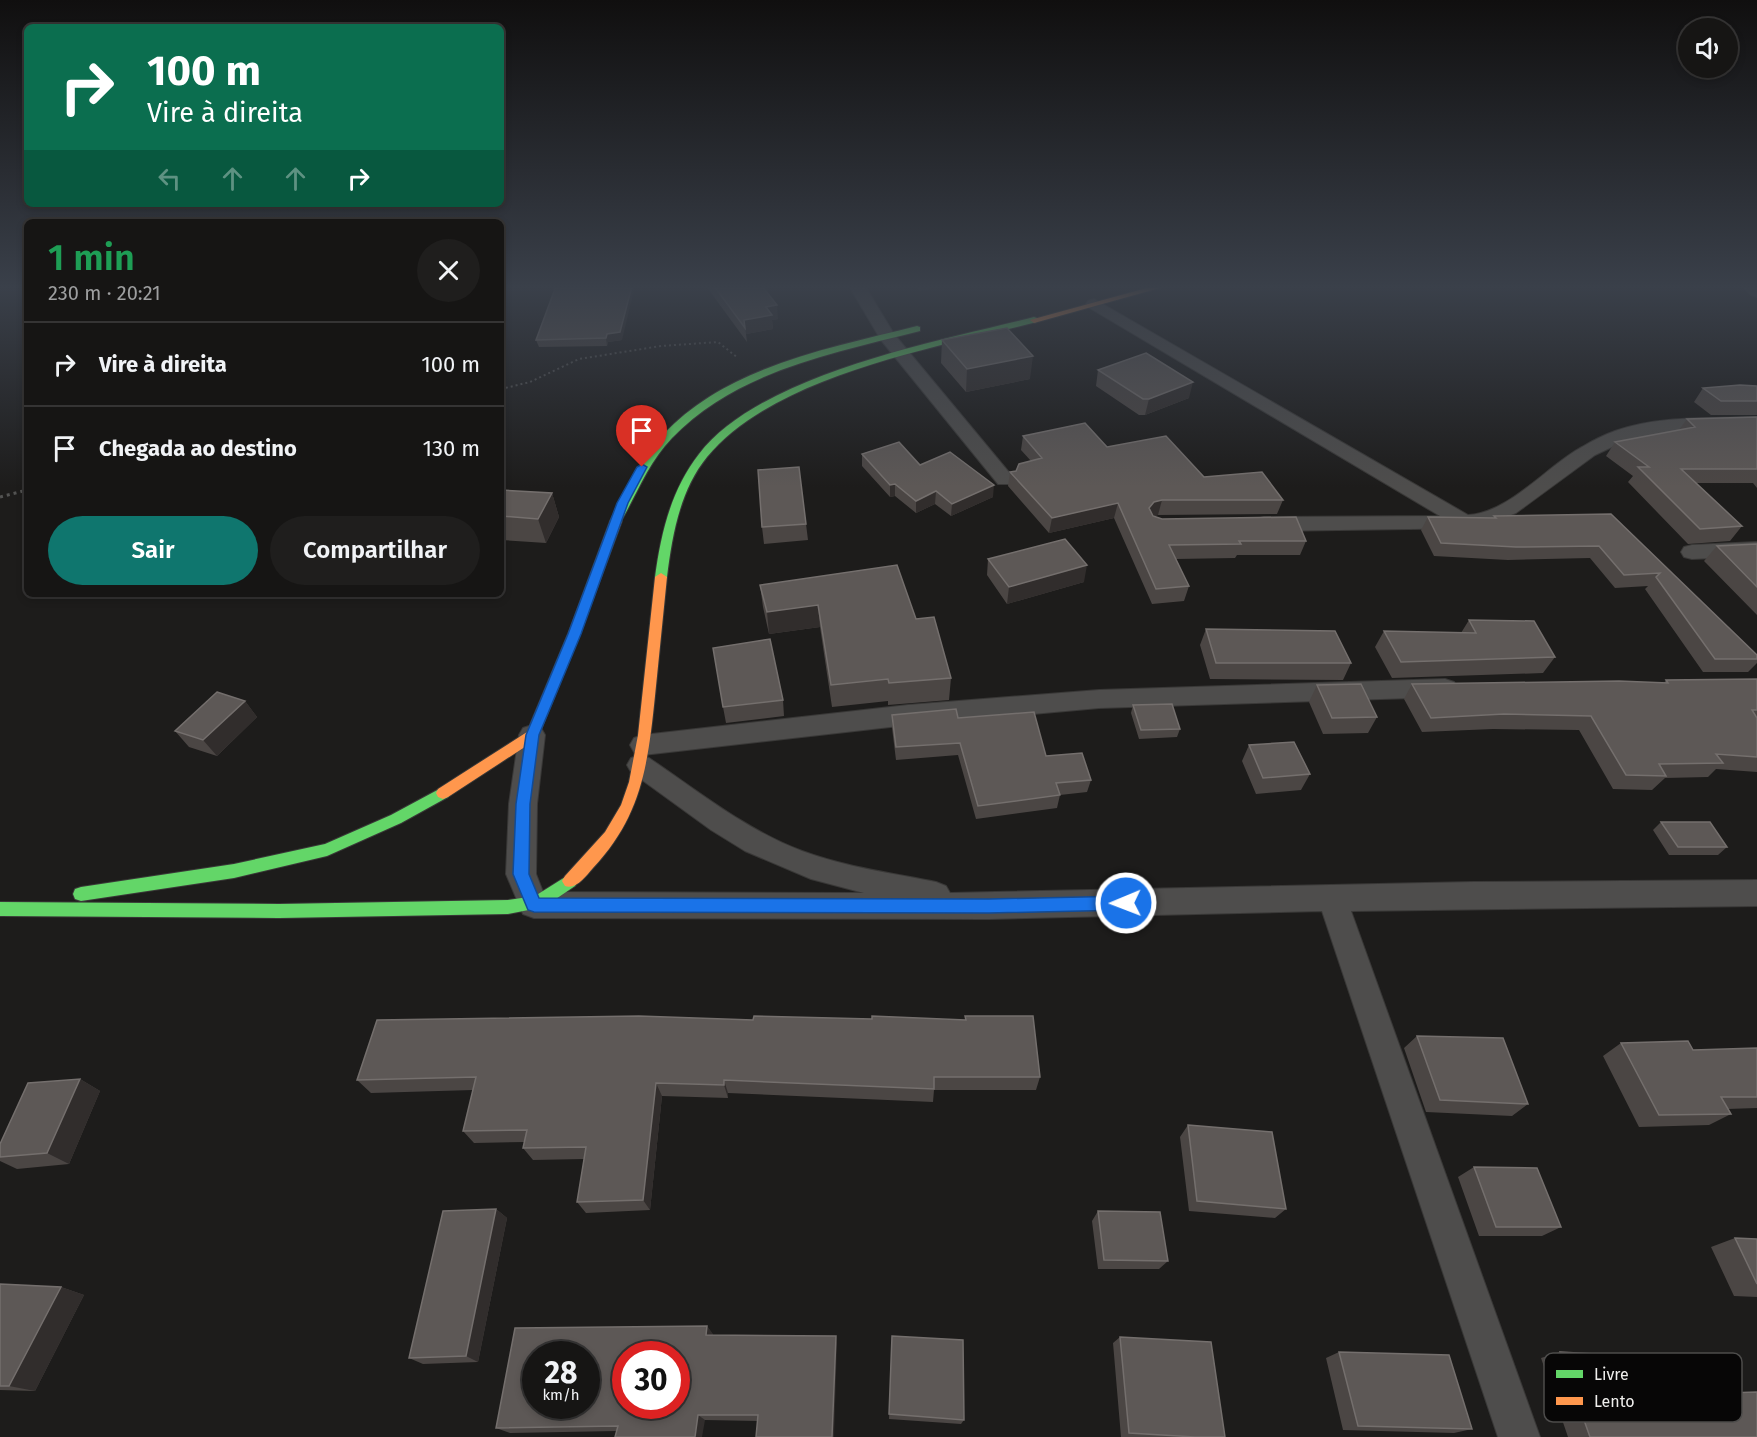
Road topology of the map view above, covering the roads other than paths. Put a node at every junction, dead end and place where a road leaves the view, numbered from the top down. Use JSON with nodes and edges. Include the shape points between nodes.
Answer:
{"nodes":[{"id":1,"x":823,"y":353,"type":"edge"},
{"id":2,"x":907,"y":353,"type":"edge"},
{"id":3,"x":1174,"y":353,"type":"edge"},
{"id":4,"x":903,"y":354,"type":"junction"},
{"id":5,"x":1757,"y":423,"type":"edge"},
{"id":6,"x":1005,"y":480,"type":"dead end"},
{"id":7,"x":1465,"y":522,"type":"junction"},
{"id":8,"x":1241,"y":524,"type":"edge"},
{"id":9,"x":1757,"y":549,"type":"edge"},
{"id":10,"x":1692,"y":552,"type":"dead end"},
{"id":11,"x":1469,"y":687,"type":"edge"},
{"id":12,"x":532,"y":735,"type":"junction"},
{"id":13,"x":641,"y":755,"type":"junction"},
{"id":14,"x":1757,"y":893,"type":"edge"},
{"id":15,"x":1332,"y":898,"type":"junction"},
{"id":16,"x":534,"y":905,"type":"junction"},
{"id":17,"x":989,"y":906,"type":"junction"},
{"id":18,"x":0,"y":908,"type":"edge"},
{"id":19,"x":1519,"y":1437,"type":"edge"}],
"edges":[{"from":1,"to":12,"type":"main road","via":[[744,381],[693,411],[669,432],[642,467],[623,503]]},
{"from":2,"to":4,"type":"main road"},
{"from":3,"to":7,"type":"street"},
{"from":4,"to":6,"type":"street"},
{"from":4,"to":13,"type":"main road","via":[[816,382],[763,406],[721,434],[700,460],[681,492],[667,532]]},
{"from":5,"to":7,"type":"street","via":[[1663,427],[1622,435],[1588,451],[1509,509],[1479,521]]},
{"from":7,"to":8,"type":"street"},
{"from":9,"to":10,"type":"street"},
{"from":11,"to":13,"type":"street","via":[[1099,699],[908,715]]},
{"from":12,"to":16,"type":"street","via":[[523,804],[521,874]]},
{"from":12,"to":18,"type":"main road","via":[[461,783],[396,819],[327,850],[234,871]]},
{"from":13,"to":16,"type":"main road","via":[[635,788],[602,849],[573,881]]},
{"from":13,"to":17,"type":"street","via":[[721,821],[771,851],[836,874]]},
{"from":14,"to":15,"type":"street"},
{"from":15,"to":17,"type":"street"},
{"from":15,"to":19,"type":"street"},
{"from":16,"to":17,"type":"street"},
{"from":16,"to":18,"type":"main road","via":[[209,911]]}]}
